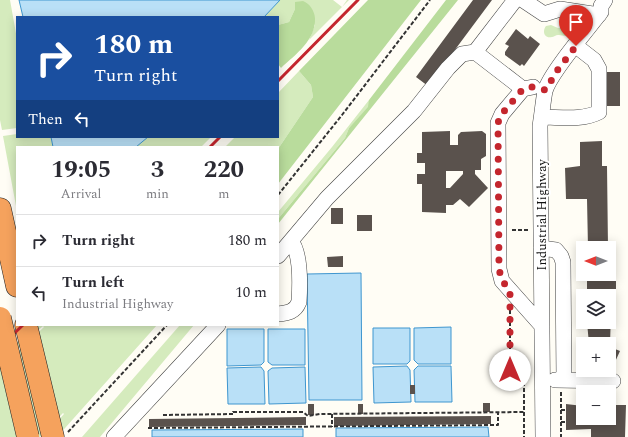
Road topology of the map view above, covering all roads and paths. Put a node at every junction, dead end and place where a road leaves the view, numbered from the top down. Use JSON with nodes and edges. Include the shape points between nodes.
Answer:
{"nodes":[{"id":1,"x":430,"y":0,"type":"edge"},
{"id":2,"x":515,"y":0,"type":"edge"},
{"id":3,"x":523,"y":0,"type":"edge"},
{"id":4,"x":617,"y":0,"type":"edge"},
{"id":5,"x":602,"y":9,"type":"edge"},
{"id":6,"x":576,"y":46,"type":"junction"},
{"id":7,"x":476,"y":52,"type":"junction"},
{"id":8,"x":523,"y":89,"type":"junction"},
{"id":9,"x":546,"y":90,"type":"junction"},
{"id":10,"x":542,"y":117,"type":"junction"},
{"id":11,"x":279,"y":194,"type":"edge"},
{"id":12,"x":0,"y":209,"type":"edge"},
{"id":13,"x":541,"y":230,"type":"junction"},
{"id":14,"x":499,"y":231,"type":"junction"},
{"id":15,"x":291,"y":241,"type":"junction"},
{"id":16,"x":541,"y":248,"type":"junction"},
{"id":17,"x":279,"y":255,"type":"edge"},
{"id":18,"x":16,"y":282,"type":"edge"},
{"id":19,"x":510,"y":290,"type":"junction"},
{"id":20,"x":279,"y":314,"type":"edge"},
{"id":21,"x":0,"y":318,"type":"edge"},
{"id":22,"x":26,"y":326,"type":"edge"},
{"id":23,"x":166,"y":326,"type":"edge"},
{"id":24,"x":217,"y":326,"type":"edge"},
{"id":25,"x":542,"y":326,"type":"junction"},
{"id":26,"x":542,"y":380,"type":"junction"},
{"id":27,"x":562,"y":380,"type":"junction"},
{"id":28,"x":613,"y":381,"type":"dead end"},
{"id":29,"x":561,"y":410,"type":"junction"},
{"id":30,"x":566,"y":410,"type":"dead end"},
{"id":31,"x":498,"y":412,"type":"junction"},
{"id":32,"x":524,"y":412,"type":"junction"},
{"id":33,"x":163,"y":414,"type":"dead end"},
{"id":34,"x":332,"y":414,"type":"junction"},
{"id":35,"x":561,"y":422,"type":"junction"},
{"id":36,"x":566,"y":422,"type":"dead end"},
{"id":37,"x":332,"y":427,"type":"junction"},
{"id":38,"x":148,"y":428,"type":"dead end"},
{"id":39,"x":28,"y":437,"type":"edge"},
{"id":40,"x":53,"y":437,"type":"edge"},
{"id":41,"x":64,"y":437,"type":"edge"},
{"id":42,"x":114,"y":437,"type":"edge"},
{"id":43,"x":524,"y":437,"type":"edge"},
{"id":44,"x":542,"y":437,"type":"edge"},
{"id":45,"x":561,"y":437,"type":"edge"}],
"edges":[{"from":1,"to":11,"type":"path"},
{"from":2,"to":7,"type":"street"},
{"from":3,"to":5,"type":"street","via":[[544,14],[566,9]]},
{"from":4,"to":5,"type":"street","name":"Industrial Highway","via":[[608,12]]},
{"from":5,"to":6,"type":"street","name":"Industrial Highway"},
{"from":6,"to":9,"type":"street","name":"Industrial Highway"},
{"from":6,"to":10,"type":"street","via":[[594,60],[599,69],[599,112],[582,117]]},
{"from":7,"to":8,"type":"street"},
{"from":7,"to":15,"type":"street","via":[[462,54],[448,68],[414,111],[327,198]]},
{"from":8,"to":9,"type":"street","via":[[532,87]]},
{"from":8,"to":14,"type":"street","via":[[500,116],[498,123]]},
{"from":9,"to":10,"type":"street","name":"Industrial Highway"},
{"from":10,"to":13,"type":"street","name":"Industrial Highway"},
{"from":12,"to":18,"type":"highway"},
{"from":13,"to":14,"type":"path"},
{"from":13,"to":16,"type":"street","name":"Industrial Highway"},
{"from":14,"to":19,"type":"street","via":[[500,274],[502,281]]},
{"from":15,"to":17,"type":"street"},
{"from":15,"to":20,"type":"street","via":[[298,254],[298,302],[291,312]]},
{"from":16,"to":25,"type":"street","name":"Industrial Highway"},
{"from":16,"to":27,"type":"street","via":[[556,250],[563,262]]},
{"from":19,"to":25,"type":"street"},
{"from":19,"to":32,"type":"path","via":[[510,370],[524,383]]},
{"from":21,"to":39,"type":"highway","bridge":true},
{"from":22,"to":40,"type":"highway"},
{"from":23,"to":41,"type":"path"},
{"from":24,"to":42,"type":"street"},
{"from":25,"to":26,"type":"street","name":"Industrial Highway"},
{"from":26,"to":27,"type":"street"},
{"from":26,"to":44,"type":"street","name":"Industrial Highway"},
{"from":27,"to":28,"type":"street"},
{"from":27,"to":29,"type":"path"},
{"from":29,"to":30,"type":"path"},
{"from":29,"to":35,"type":"path"},
{"from":31,"to":32,"type":"path"},
{"from":31,"to":34,"type":"path"},
{"from":31,"to":37,"type":"path","via":[[498,425]]},
{"from":32,"to":43,"type":"path"},
{"from":33,"to":34,"type":"path"},
{"from":34,"to":37,"type":"path"},
{"from":35,"to":36,"type":"path"},
{"from":35,"to":45,"type":"path"},
{"from":37,"to":38,"type":"path"}]}
